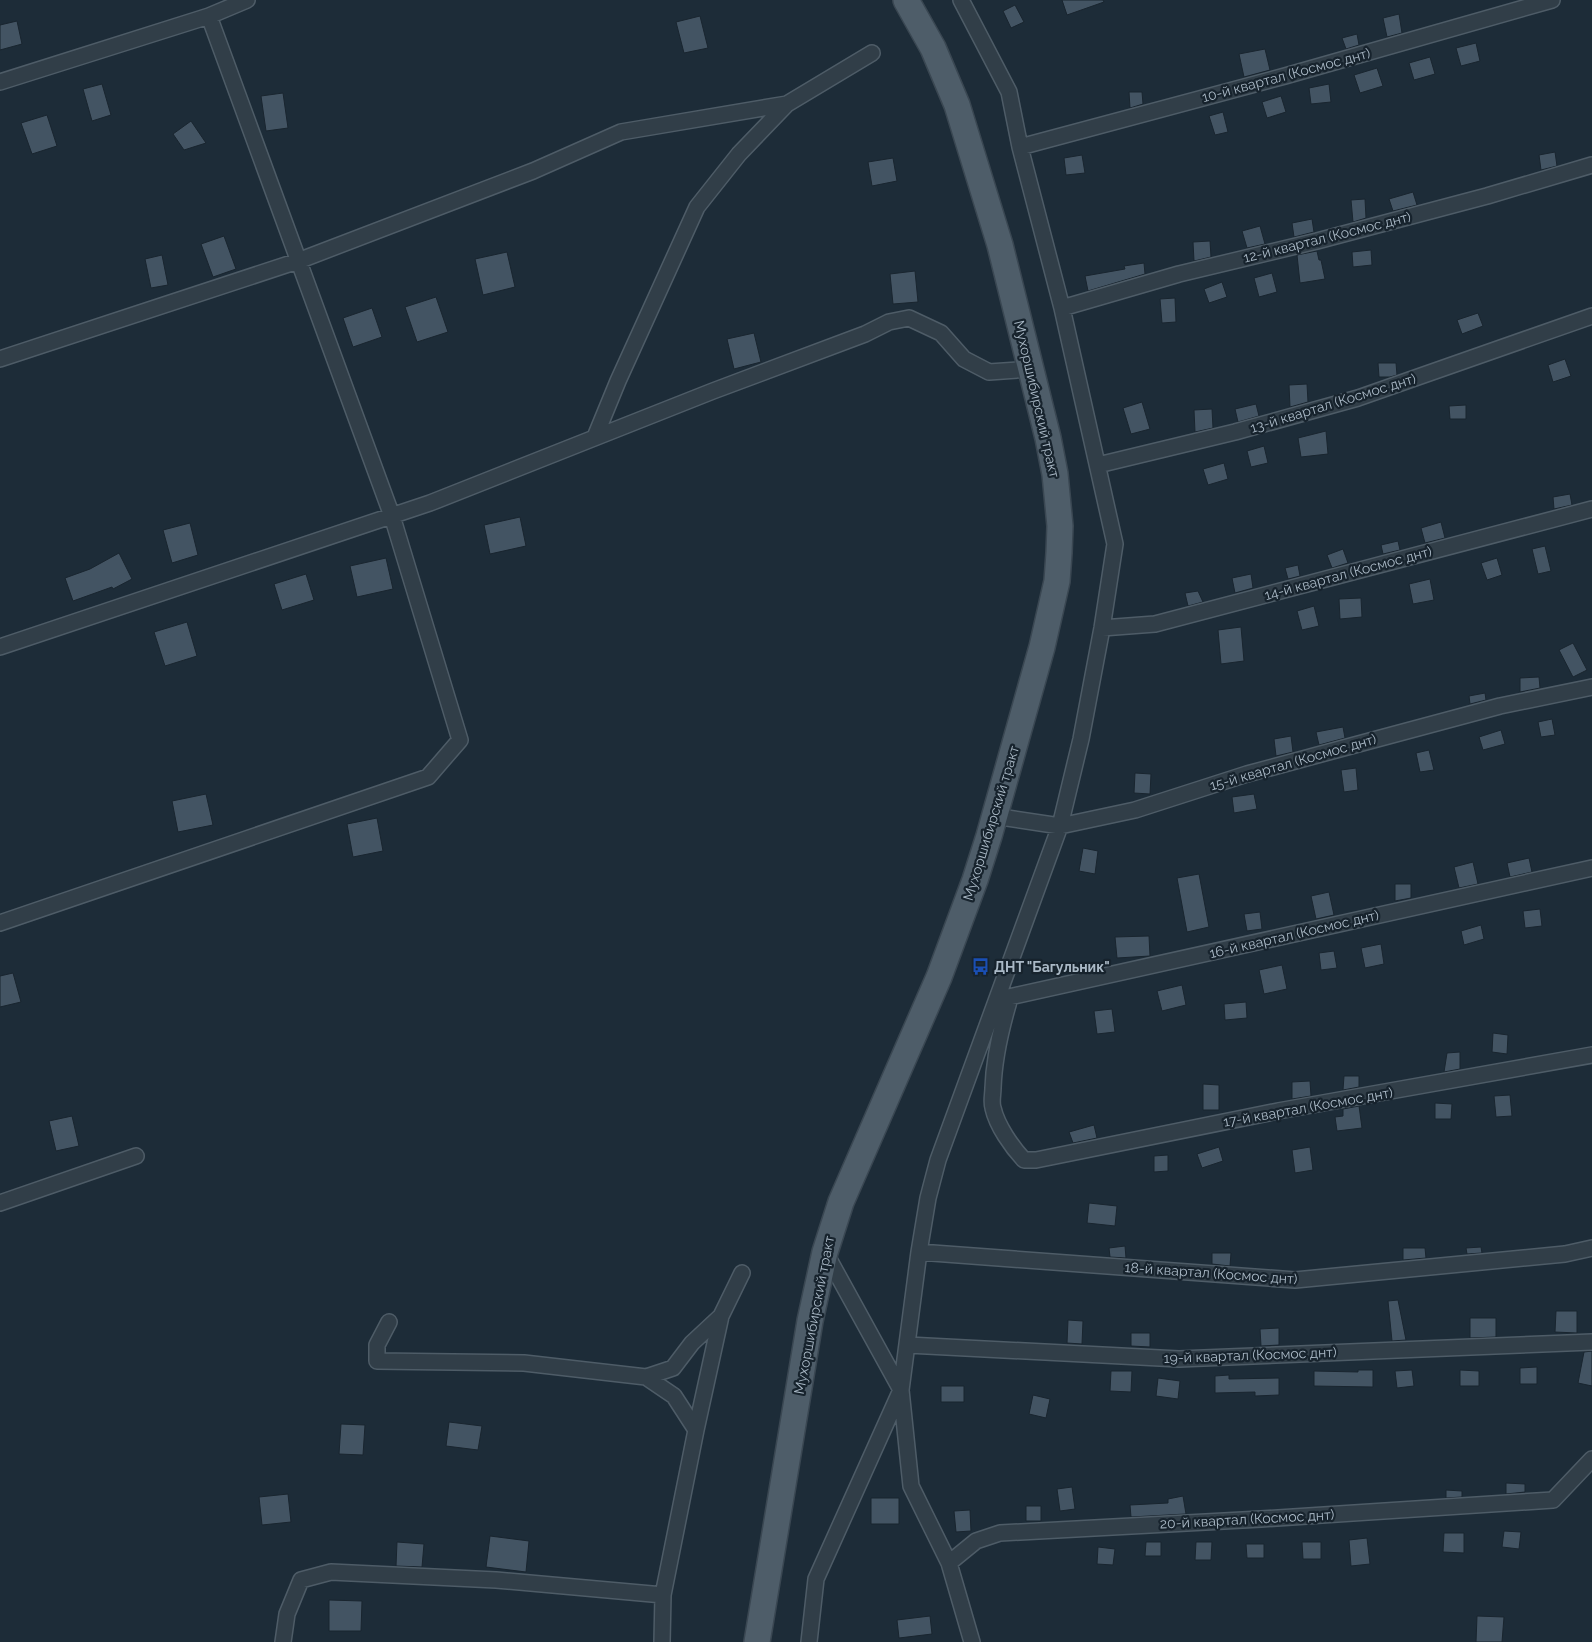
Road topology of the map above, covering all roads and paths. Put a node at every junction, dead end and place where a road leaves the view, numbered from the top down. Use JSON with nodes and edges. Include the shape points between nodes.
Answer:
{"nodes":[{"id":1,"x":247,"y":0,"type":"edge"},
{"id":2,"x":906,"y":0,"type":"edge"},
{"id":3,"x":960,"y":0,"type":"edge"},
{"id":4,"x":1552,"y":0,"type":"edge"},
{"id":5,"x":209,"y":16,"type":"junction"},
{"id":6,"x":872,"y":53,"type":"dead end"},
{"id":7,"x":0,"y":82,"type":"edge"},
{"id":8,"x":786,"y":104,"type":"junction"},
{"id":9,"x":1020,"y":147,"type":"junction"},
{"id":10,"x":1592,"y":165,"type":"edge"},
{"id":11,"x":298,"y":261,"type":"junction"},
{"id":12,"x":1062,"y":308,"type":"junction"},
{"id":13,"x":1592,"y":316,"type":"edge"},
{"id":14,"x":0,"y":359,"type":"edge"},
{"id":15,"x":1031,"y":369,"type":"junction"},
{"id":16,"x":595,"y":437,"type":"junction"},
{"id":17,"x":1098,"y":466,"type":"junction"},
{"id":18,"x":1592,"y":508,"type":"edge"},
{"id":19,"x":392,"y":516,"type":"junction"},
{"id":20,"x":1102,"y":628,"type":"junction"},
{"id":21,"x":0,"y":646,"type":"edge"},
{"id":22,"x":1592,"y":687,"type":"edge"},
{"id":23,"x":994,"y":816,"type":"junction"},
{"id":24,"x":1060,"y":826,"type":"junction"},
{"id":25,"x":1592,"y":868,"type":"edge"},
{"id":26,"x":0,"y":923,"type":"edge"},
{"id":27,"x":1003,"y":999,"type":"junction"},
{"id":28,"x":1592,"y":1055,"type":"edge"},
{"id":29,"x":136,"y":1156,"type":"dead end"},
{"id":30,"x":0,"y":1203,"type":"edge"},
{"id":31,"x":1592,"y":1248,"type":"edge"},
{"id":32,"x":825,"y":1252,"type":"junction"},
{"id":33,"x":919,"y":1252,"type":"junction"},
{"id":34,"x":742,"y":1273,"type":"dead end"},
{"id":35,"x":721,"y":1316,"type":"junction"},
{"id":36,"x":389,"y":1322,"type":"dead end"},
{"id":37,"x":1592,"y":1342,"type":"edge"},
{"id":38,"x":908,"y":1345,"type":"junction"},
{"id":39,"x":646,"y":1377,"type":"junction"},
{"id":40,"x":901,"y":1390,"type":"junction"},
{"id":41,"x":696,"y":1430,"type":"junction"},
{"id":42,"x":1592,"y":1459,"type":"edge"},
{"id":43,"x":949,"y":1563,"type":"junction"},
{"id":44,"x":663,"y":1595,"type":"junction"},
{"id":45,"x":283,"y":1642,"type":"edge"},
{"id":46,"x":662,"y":1642,"type":"edge"},
{"id":47,"x":758,"y":1642,"type":"edge"},
{"id":48,"x":809,"y":1642,"type":"edge"},
{"id":49,"x":972,"y":1642,"type":"edge"}],
"edges":[{"from":1,"to":5,"type":"street"},
{"from":2,"to":15,"type":"main road","name":"Мухоршибирский тракт","via":[[933,48],[957,105],[1000,246]]},
{"from":3,"to":9,"type":"street","via":[[1009,92]]},
{"from":4,"to":9,"type":"street","name":"10-й квартал (Космос днт)"},
{"from":5,"to":7,"type":"street"},
{"from":5,"to":11,"type":"street"},
{"from":6,"to":8,"type":"street"},
{"from":8,"to":11,"type":"street","via":[[621,132],[533,171]]},
{"from":8,"to":16,"type":"street","via":[[738,154],[697,207]]},
{"from":9,"to":12,"type":"street"},
{"from":10,"to":12,"type":"street","name":"12-й квартал (Космос днт)"},
{"from":11,"to":14,"type":"street"},
{"from":11,"to":19,"type":"street"},
{"from":12,"to":17,"type":"street"},
{"from":13,"to":17,"type":"street","name":"13-й квартал (Космос днт)","via":[[1358,398]]},
{"from":15,"to":16,"type":"street","via":[[990,372],[964,359],[941,333],[909,318],[889,322]]},
{"from":15,"to":23,"type":"main road","name":"Мухоршибирский тракт","via":[[1055,474],[1060,526],[1057,581],[1042,647]]},
{"from":16,"to":19,"type":"street"},
{"from":17,"to":20,"type":"street","via":[[1114,544]]},
{"from":18,"to":20,"type":"street","name":"14-й квартал (Космос днт)","via":[[1155,624]]},
{"from":19,"to":21,"type":"street"},
{"from":19,"to":26,"type":"street","via":[[460,740],[428,777]]},
{"from":20,"to":24,"type":"street"},
{"from":22,"to":24,"type":"street","name":"15-й квартал (Космос днт)","via":[[1500,706],[1377,738],[1247,774],[1135,810]]},
{"from":23,"to":24,"type":"street","name":"15-й квартал (Космос днт)"},
{"from":23,"to":32,"type":"main road","name":"Мухоршибирский тракт","via":[[960,924],[841,1202]]},
{"from":24,"to":27,"type":"street"},
{"from":25,"to":27,"type":"street","name":"16-й квартал (Космос днт)"},
{"from":27,"to":28,"type":"street","name":"17-й квартал (Космос днт)","via":[[992,1107],[1014,1150],[1024,1160]]},
{"from":27,"to":33,"type":"street","via":[[938,1160]]},
{"from":29,"to":30,"type":"street"},
{"from":31,"to":33,"type":"street","name":"18-й квартал (Космос днт)","via":[[1565,1254],[1295,1280]]},
{"from":32,"to":40,"type":"street"},
{"from":32,"to":47,"type":"main road","name":"Мухоршибирский тракт","via":[[810,1321]]},
{"from":33,"to":38,"type":"street"},
{"from":34,"to":35,"type":"street"},
{"from":35,"to":39,"type":"street","via":[[692,1342],[673,1368]]},
{"from":35,"to":41,"type":"street"},
{"from":36,"to":39,"type":"street","via":[[377,1345],[377,1361],[524,1363]]},
{"from":37,"to":38,"type":"street","name":"19-й квартал (Космос днт)","via":[[1179,1359]]},
{"from":38,"to":40,"type":"street"},
{"from":39,"to":41,"type":"street","via":[[674,1396]]},
{"from":40,"to":43,"type":"street","via":[[911,1486]]},
{"from":40,"to":48,"type":"street","via":[[816,1579]]},
{"from":41,"to":44,"type":"street"},
{"from":42,"to":43,"type":"street","name":"20-й квартал (Космос днт)","via":[[1553,1500],[1000,1533],[976,1541]]},
{"from":43,"to":49,"type":"street"},
{"from":44,"to":45,"type":"street","via":[[496,1580],[331,1572],[301,1580],[288,1614]]},
{"from":44,"to":46,"type":"street"}]}
